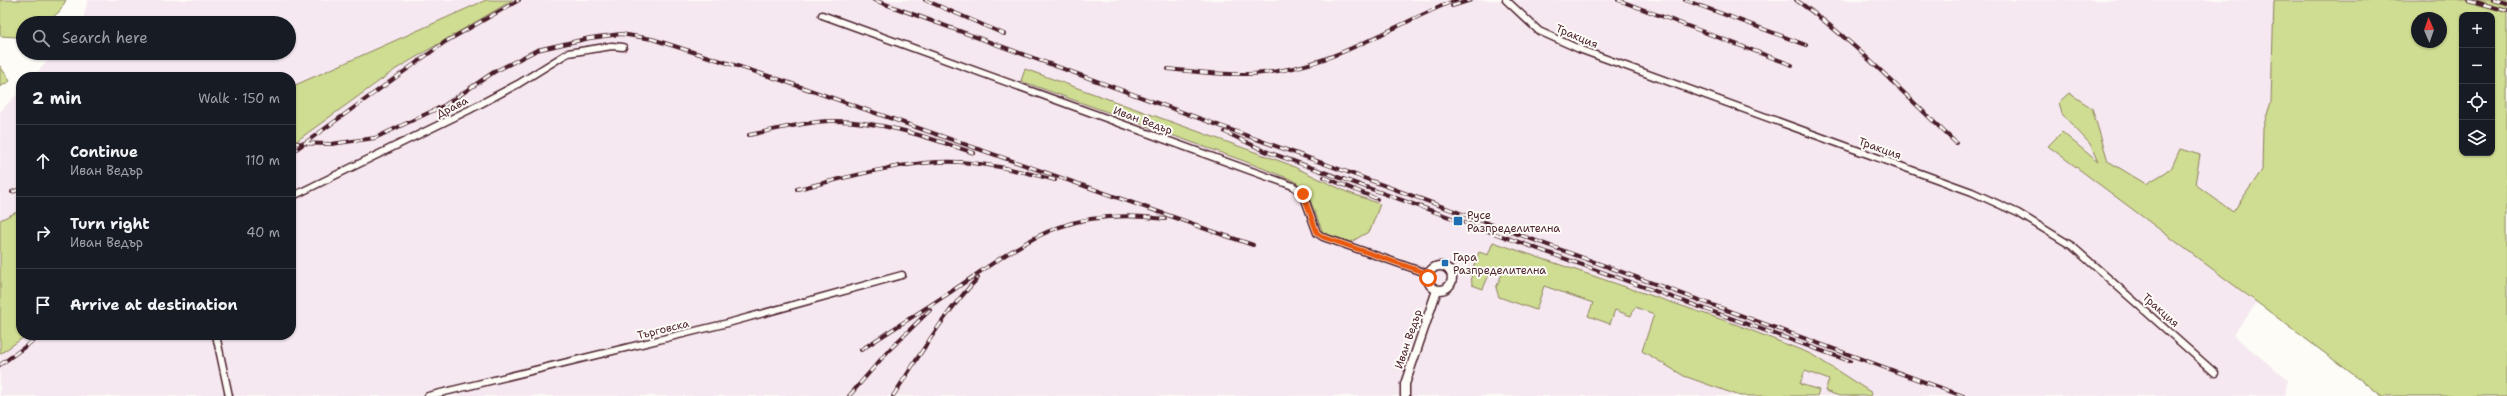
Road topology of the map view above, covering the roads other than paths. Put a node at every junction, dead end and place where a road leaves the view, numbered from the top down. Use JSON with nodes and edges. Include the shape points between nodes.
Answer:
{"nodes":[{"id":1,"x":1506,"y":0,"type":"edge"},
{"id":2,"x":822,"y":15,"type":"dead end"},
{"id":3,"x":623,"y":47,"type":"dead end"},
{"id":4,"x":296,"y":196,"type":"edge"},
{"id":5,"x":1429,"y":274,"type":"junction"},
{"id":6,"x":902,"y":275,"type":"dead end"},
{"id":7,"x":1437,"y":290,"type":"junction"},
{"id":8,"x":217,"y":340,"type":"edge"},
{"id":9,"x":2215,"y":373,"type":"dead end"},
{"id":10,"x":1404,"y":384,"type":"junction"},
{"id":11,"x":228,"y":396,"type":"edge"},
{"id":12,"x":428,"y":396,"type":"edge"},
{"id":13,"x":1399,"y":396,"type":"edge"},
{"id":14,"x":1405,"y":396,"type":"edge"}],
"edges":[{"from":1,"to":9,"type":"street","name":"Тракция","via":[[1539,31],[1579,49],[1972,192],[2018,213],[2072,246]]},
{"from":2,"to":5,"type":"street","name":"Иван Ведър","via":[[1293,186],[1303,194],[1317,233],[1323,237]]},
{"from":3,"to":4,"type":"street","name":"Драва","via":[[612,46],[568,53],[475,107]]},
{"from":5,"to":7,"type":"street","via":[[1430,285]]},
{"from":5,"to":7,"type":"street","via":[[1434,268],[1441,266],[1451,273],[1452,280],[1448,287]]},
{"from":6,"to":12,"type":"street","name":"Търговска","via":[[728,323]]},
{"from":7,"to":10,"type":"street","name":"Иван Ведър"},
{"from":8,"to":11,"type":"street"},
{"from":10,"to":13,"type":"street"},
{"from":10,"to":14,"type":"street","name":"Иван Ведър"}]}
